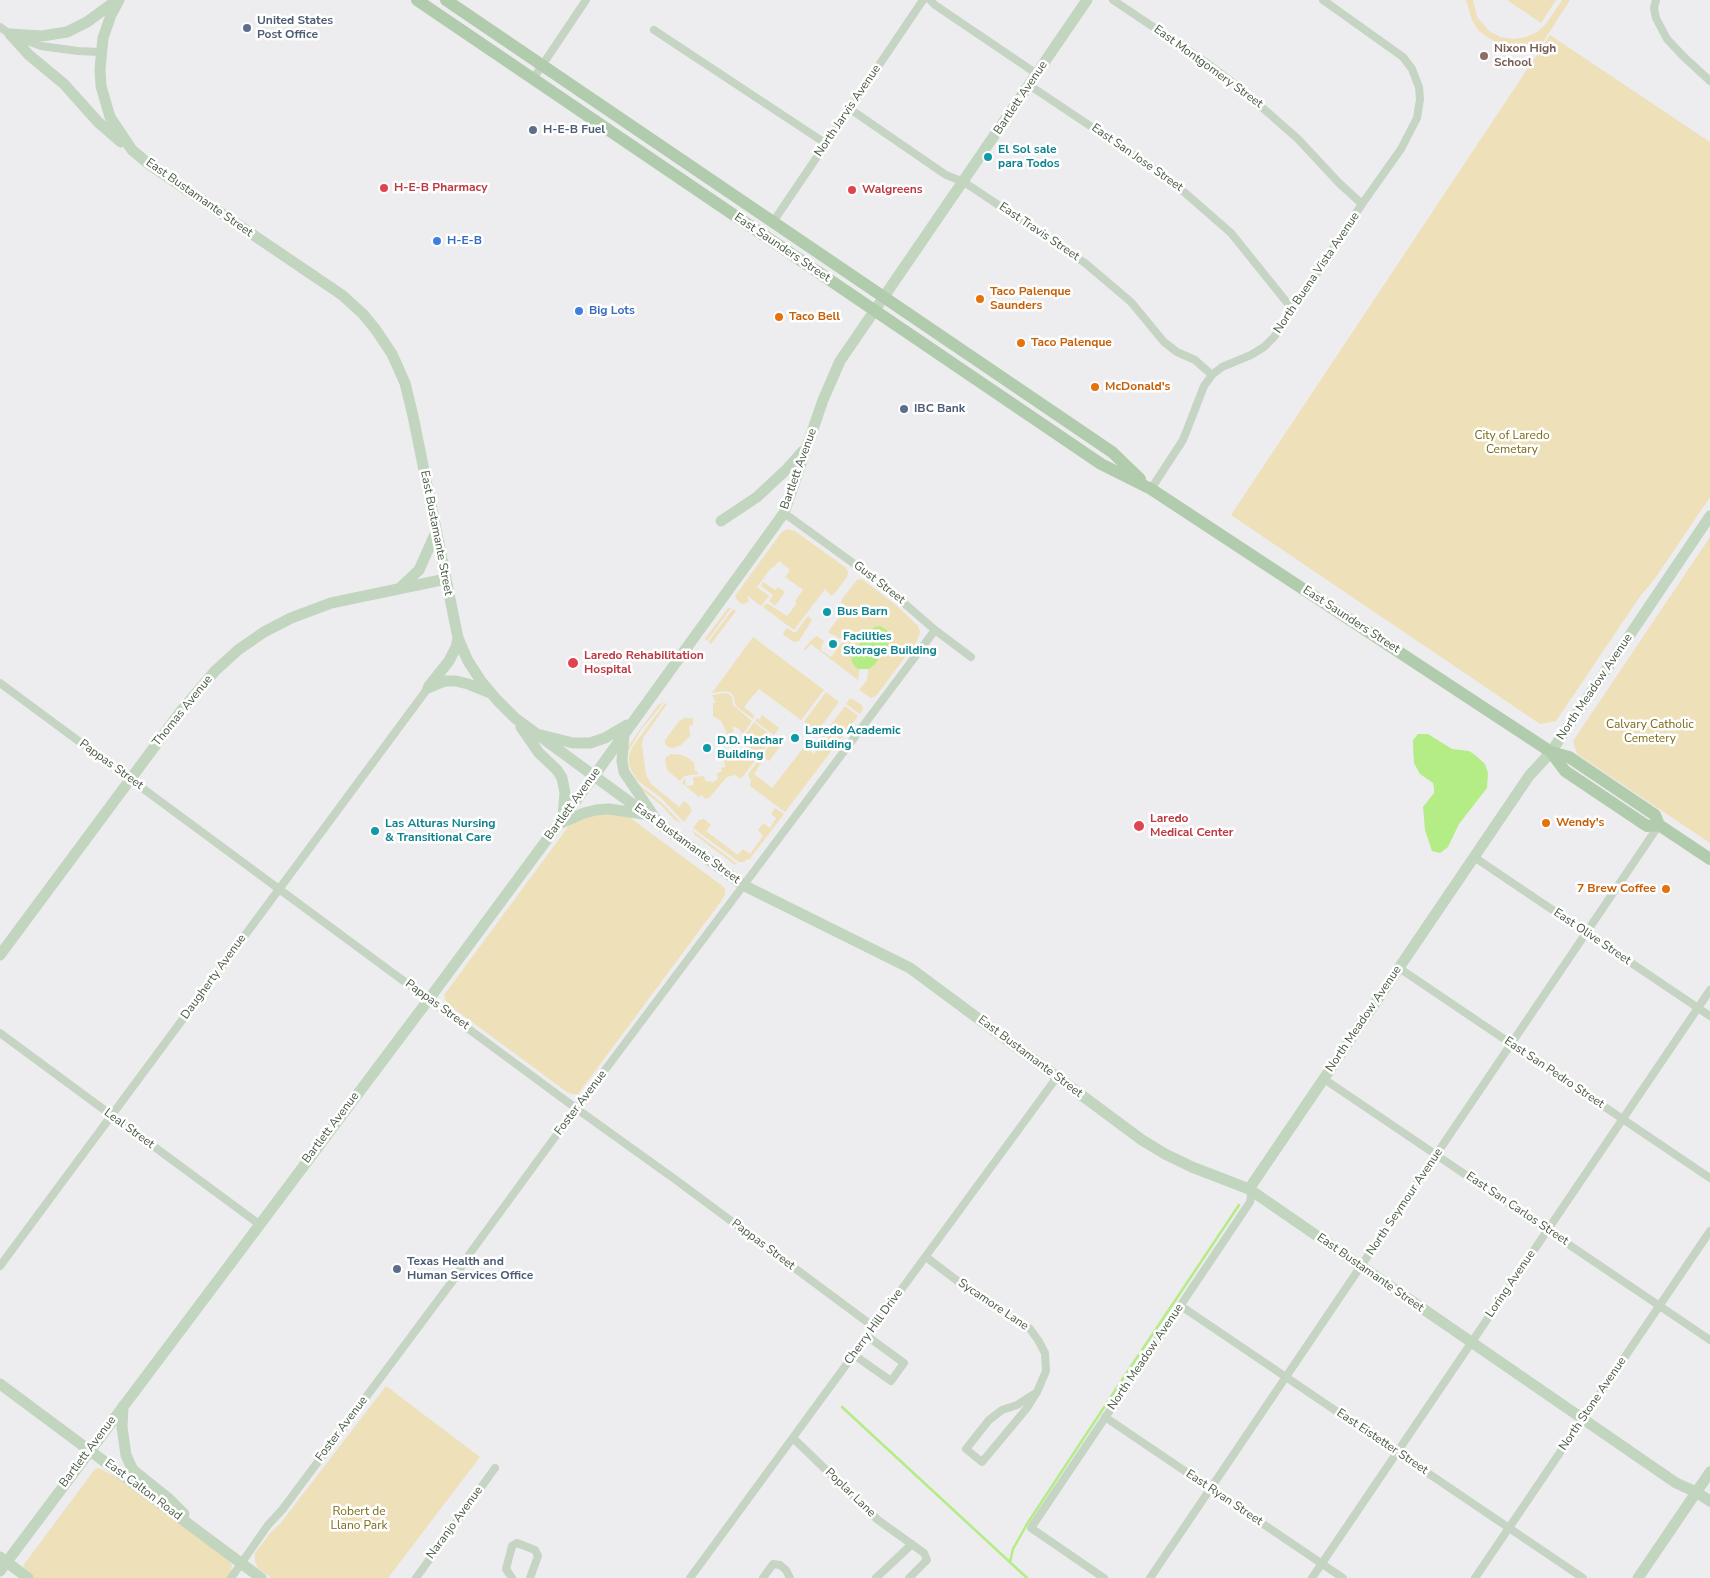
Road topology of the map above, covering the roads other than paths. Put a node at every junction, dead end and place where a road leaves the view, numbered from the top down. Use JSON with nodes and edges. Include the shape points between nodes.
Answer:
{"nodes":[{"id":1,"x":118,"y":0,"type":"edge"},
{"id":2,"x":417,"y":0,"type":"edge"},
{"id":3,"x":432,"y":0,"type":"edge"},
{"id":4,"x":446,"y":0,"type":"edge"},
{"id":5,"x":586,"y":0,"type":"edge"},
{"id":6,"x":923,"y":0,"type":"edge"},
{"id":7,"x":930,"y":0,"type":"edge"},
{"id":8,"x":1087,"y":0,"type":"edge"},
{"id":9,"x":1113,"y":0,"type":"edge"},
{"id":10,"x":1323,"y":0,"type":"edge"},
{"id":11,"x":1656,"y":0,"type":"edge"},
{"id":12,"x":460,"y":9,"type":"junction"},
{"id":13,"x":0,"y":27,"type":"edge"},
{"id":14,"x":654,"y":30,"type":"dead end"},
{"id":15,"x":10,"y":34,"type":"junction"},
{"id":16,"x":100,"y":52,"type":"junction"},
{"id":17,"x":542,"y":65,"type":"junction"},
{"id":18,"x":1037,"y":74,"type":"junction"},
{"id":19,"x":532,"y":79,"type":"junction"},
{"id":20,"x":1710,"y":81,"type":"edge"},
{"id":21,"x":1029,"y":85,"type":"junction"},
{"id":22,"x":850,"y":109,"type":"junction"},
{"id":23,"x":825,"y":144,"type":"junction"},
{"id":24,"x":132,"y":150,"type":"junction"},
{"id":25,"x":648,"y":157,"type":"junction"},
{"id":26,"x":703,"y":175,"type":"junction"},
{"id":27,"x":964,"y":182,"type":"junction"},
{"id":28,"x":1362,"y":204,"type":"junction"},
{"id":29,"x":773,"y":222,"type":"junction"},
{"id":30,"x":884,"y":298,"type":"junction"},
{"id":31,"x":1293,"y":310,"type":"junction"},
{"id":32,"x":875,"y":312,"type":"junction"},
{"id":33,"x":1212,"y":375,"type":"junction"},
{"id":34,"x":807,"y":446,"type":"junction"},
{"id":35,"x":1152,"y":489,"type":"junction"},
{"id":36,"x":784,"y":513,"type":"junction"},
{"id":37,"x":1710,"y":516,"type":"edge"},
{"id":38,"x":721,"y":521,"type":"dead end"},
{"id":39,"x":436,"y":532,"type":"junction"},
{"id":40,"x":446,"y":579,"type":"junction"},
{"id":41,"x":400,"y":588,"type":"junction"},
{"id":42,"x":935,"y":630,"type":"junction"},
{"id":43,"x":458,"y":638,"type":"junction"},
{"id":44,"x":971,"y":657,"type":"dead end"},
{"id":45,"x":0,"y":683,"type":"edge"},
{"id":46,"x":428,"y":688,"type":"junction"},
{"id":47,"x":492,"y":694,"type":"junction"},
{"id":48,"x":515,"y":718,"type":"junction"},
{"id":49,"x":635,"y":720,"type":"junction"},
{"id":50,"x":534,"y":733,"type":"junction"},
{"id":51,"x":624,"y":734,"type":"junction"},
{"id":52,"x":1551,"y":752,"type":"junction"},
{"id":53,"x":594,"y":776,"type":"junction"},
{"id":54,"x":130,"y":779,"type":"junction"},
{"id":55,"x":645,"y":814,"type":"junction"},
{"id":56,"x":560,"y":821,"type":"junction"},
{"id":57,"x":658,"y":824,"type":"junction"},
{"id":58,"x":1660,"y":825,"type":"junction"},
{"id":59,"x":1474,"y":857,"type":"junction"},
{"id":60,"x":1710,"y":859,"type":"edge"},
{"id":61,"x":743,"y":885,"type":"junction"},
{"id":62,"x":279,"y":889,"type":"junction"},
{"id":63,"x":1587,"y":933,"type":"junction"},
{"id":64,"x":0,"y":955,"type":"edge"},
{"id":65,"x":1399,"y":968,"type":"junction"},
{"id":66,"x":1710,"y":990,"type":"edge"},
{"id":67,"x":429,"y":999,"type":"junction"},
{"id":68,"x":1698,"y":1008,"type":"junction"},
{"id":69,"x":1710,"y":1016,"type":"edge"},
{"id":70,"x":0,"y":1033,"type":"edge"},
{"id":71,"x":1512,"y":1044,"type":"junction"},
{"id":72,"x":1057,"y":1076,"type":"junction"},
{"id":73,"x":1324,"y":1079,"type":"junction"},
{"id":74,"x":577,"y":1109,"type":"junction"},
{"id":75,"x":112,"y":1116,"type":"junction"},
{"id":76,"x":1623,"y":1119,"type":"junction"},
{"id":77,"x":1436,"y":1155,"type":"junction"},
{"id":78,"x":1710,"y":1178,"type":"edge"},
{"id":79,"x":1249,"y":1189,"type":"junction"},
{"id":80,"x":259,"y":1224,"type":"junction"},
{"id":81,"x":1548,"y":1230,"type":"junction"},
{"id":82,"x":1710,"y":1231,"type":"edge"},
{"id":83,"x":926,"y":1257,"type":"junction"},
{"id":84,"x":0,"y":1266,"type":"edge"},
{"id":85,"x":1361,"y":1266,"type":"junction"},
{"id":86,"x":1181,"y":1306,"type":"junction"},
{"id":87,"x":1659,"y":1306,"type":"junction"},
{"id":88,"x":874,"y":1328,"type":"junction"},
{"id":89,"x":867,"y":1336,"type":"junction"},
{"id":90,"x":1710,"y":1340,"type":"edge"},
{"id":91,"x":1472,"y":1342,"type":"junction"},
{"id":92,"x":854,"y":1355,"type":"junction"},
{"id":93,"x":1286,"y":1377,"type":"junction"},
{"id":94,"x":0,"y":1384,"type":"edge"},
{"id":95,"x":1037,"y":1392,"type":"junction"},
{"id":96,"x":124,"y":1405,"type":"junction"},
{"id":97,"x":1105,"y":1417,"type":"junction"},
{"id":98,"x":1583,"y":1419,"type":"junction"},
{"id":99,"x":793,"y":1438,"type":"junction"},
{"id":100,"x":89,"y":1450,"type":"junction"},
{"id":101,"x":1397,"y":1452,"type":"junction"},
{"id":102,"x":495,"y":1468,"type":"dead end"},
{"id":103,"x":1710,"y":1472,"type":"edge"},
{"id":104,"x":1210,"y":1489,"type":"junction"},
{"id":105,"x":1696,"y":1492,"type":"junction"},
{"id":106,"x":1710,"y":1501,"type":"edge"},
{"id":107,"x":1509,"y":1528,"type":"junction"},
{"id":108,"x":196,"y":1530,"type":"junction"},
{"id":109,"x":912,"y":1544,"type":"junction"},
{"id":110,"x":2,"y":1564,"type":"edge"},
{"id":111,"x":242,"y":1564,"type":"junction"},
{"id":112,"x":1322,"y":1564,"type":"junction"},
{"id":113,"x":28,"y":1578,"type":"edge"},
{"id":114,"x":232,"y":1578,"type":"edge"},
{"id":115,"x":262,"y":1578,"type":"edge"},
{"id":116,"x":416,"y":1578,"type":"edge"},
{"id":117,"x":512,"y":1578,"type":"edge"},
{"id":118,"x":530,"y":1578,"type":"edge"},
{"id":119,"x":690,"y":1578,"type":"edge"},
{"id":120,"x":763,"y":1578,"type":"edge"},
{"id":121,"x":790,"y":1578,"type":"edge"},
{"id":122,"x":876,"y":1578,"type":"edge"},
{"id":123,"x":909,"y":1578,"type":"edge"},
{"id":124,"x":1104,"y":1578,"type":"edge"},
{"id":125,"x":1150,"y":1578,"type":"edge"},
{"id":126,"x":1312,"y":1578,"type":"edge"},
{"id":127,"x":1343,"y":1578,"type":"edge"},
{"id":128,"x":1475,"y":1578,"type":"edge"},
{"id":129,"x":1583,"y":1578,"type":"edge"},
{"id":130,"x":1638,"y":1578,"type":"edge"}],
"edges":[{"from":1,"to":15,"type":"main road","via":[[67,32],[42,36]]},
{"from":1,"to":16,"type":"main road","name":"East Bustamante Street"},
{"from":2,"to":19,"type":"main road","name":"East Saunders Street"},
{"from":3,"to":12,"type":"main road"},
{"from":4,"to":12,"type":"main road","name":"East Saunders Street"},
{"from":5,"to":17,"type":"street"},
{"from":6,"to":22,"type":"street","name":"North Jarvis Avenue"},
{"from":7,"to":18,"type":"street"},
{"from":8,"to":18,"type":"main road","name":"Bartlett Avenue"},
{"from":9,"to":28,"type":"street","name":"East Montgomery Street","via":[[1240,88],[1298,139]]},
{"from":10,"to":28,"type":"street","name":"North Buena Vista Avenue","via":[[1403,57],[1419,87],[1417,118],[1401,149]]},
{"from":11,"to":20,"type":"street","via":[[1656,18],[1667,38]]},
{"from":12,"to":17,"type":"main road","name":"East Saunders Street"},
{"from":13,"to":15,"type":"street"},
{"from":14,"to":23,"type":"street"},
{"from":15,"to":16,"type":"street","via":[[42,46]]},
{"from":15,"to":24,"type":"main road","via":[[29,55],[64,84],[114,138]]},
{"from":16,"to":24,"type":"main road","name":"East Bustamante Street","via":[[104,101],[118,132]]},
{"from":17,"to":19,"type":"street"},
{"from":17,"to":26,"type":"main road","name":"East Saunders Street"},
{"from":18,"to":21,"type":"main road","name":"Bartlett Avenue"},
{"from":19,"to":25,"type":"main road","name":"East Saunders Street"},
{"from":21,"to":27,"type":"main road","name":"Bartlett Avenue"},
{"from":21,"to":31,"type":"street","name":"East San Jose Street","via":[[1168,178],[1231,233]]},
{"from":22,"to":23,"type":"street","name":"North Jarvis Avenue"},
{"from":22,"to":27,"type":"street","name":"East Travis Street","via":[[946,174]]},
{"from":23,"to":29,"type":"street","name":"North Jarvis Avenue"},
{"from":24,"to":39,"type":"main road","name":"East Bustamante Street","via":[[342,295],[376,330],[392,354],[405,383]]},
{"from":25,"to":26,"type":"main road","via":[[659,156],[689,175]]},
{"from":25,"to":32,"type":"main road","name":"East Saunders Street"},
{"from":26,"to":29,"type":"main road","name":"East Saunders Street"},
{"from":27,"to":30,"type":"main road","name":"Bartlett Avenue"},
{"from":27,"to":33,"type":"street","name":"East Travis Street","via":[[1085,263],[1132,302],[1164,342],[1195,360]]},
{"from":28,"to":31,"type":"street","name":"North Buena Vista Avenue"},
{"from":29,"to":30,"type":"main road","name":"East Saunders Street"},
{"from":30,"to":32,"type":"main road","name":"Bartlett Avenue"},
{"from":30,"to":35,"type":"main road","name":"East Saunders Street","via":[[1112,452]]},
{"from":31,"to":33,"type":"street","name":"North Buena Vista Avenue","via":[[1264,347]]},
{"from":32,"to":34,"type":"main road","name":"Bartlett Avenue","via":[[840,361]]},
{"from":32,"to":35,"type":"main road","name":"East Saunders Street","via":[[1102,464]]},
{"from":33,"to":35,"type":"street","name":"North Buena Vista Avenue","via":[[1199,396],[1183,440]]},
{"from":34,"to":36,"type":"main road","name":"Bartlett Avenue"},
{"from":34,"to":38,"type":"main road","via":[[757,497]]},
{"from":35,"to":52,"type":"main road","name":"East Saunders Street"},
{"from":36,"to":42,"type":"street","name":"Gust Street","via":[[882,584]]},
{"from":36,"to":49,"type":"main road","name":"Bartlett Avenue"},
{"from":37,"to":52,"type":"main road","name":"North Meadow Avenue"},
{"from":39,"to":40,"type":"main road","name":"East Bustamante Street"},
{"from":39,"to":41,"type":"main road","via":[[419,570]]},
{"from":40,"to":41,"type":"main road","name":"Thomas Avenue"},
{"from":40,"to":43,"type":"main road","name":"East Bustamante Street"},
{"from":41,"to":54,"type":"main road","name":"Thomas Avenue","via":[[331,603],[291,618],[238,650],[181,711]]},
{"from":42,"to":44,"type":"street","name":"Gust Street"},
{"from":42,"to":61,"type":"street","name":"Foster Avenue"},
{"from":43,"to":46,"type":"main road","via":[[449,661]]},
{"from":43,"to":47,"type":"main road","name":"East Bustamante Street","via":[[468,661]]},
{"from":45,"to":54,"type":"street","name":"Pappas Street"},
{"from":46,"to":47,"type":"main road","via":[[445,681],[456,681]]},
{"from":46,"to":62,"type":"street","name":"Daugherty Avenue"},
{"from":47,"to":48,"type":"main road","name":"East Bustamante Street"},
{"from":48,"to":50,"type":"main road","name":"East Bustamante Street"},
{"from":48,"to":56,"type":"main road","via":[[539,753],[562,778],[565,793]]},
{"from":49,"to":50,"type":"main road","via":[[590,743],[573,743]]},
{"from":49,"to":51,"type":"main road","name":"Bartlett Avenue"},
{"from":50,"to":53,"type":"main road","name":"East Bustamante Street"},
{"from":51,"to":53,"type":"main road","name":"Bartlett Avenue"},
{"from":51,"to":57,"type":"main road","via":[[624,772]]},
{"from":52,"to":58,"type":"main road","name":"East Saunders Street","via":[[1573,776],[1648,826]]},
{"from":52,"to":59,"type":"main road","name":"North Meadow Avenue","via":[[1529,776]]},
{"from":53,"to":55,"type":"main road","name":"East Bustamante Street"},
{"from":53,"to":56,"type":"main road","name":"Bartlett Avenue"},
{"from":54,"to":62,"type":"street","name":"Pappas Street"},
{"from":54,"to":64,"type":"main road","name":"Thomas Avenue"},
{"from":55,"to":56,"type":"main road","via":[[596,810]]},
{"from":55,"to":57,"type":"main road","name":"East Bustamante Street"},
{"from":56,"to":67,"type":"main road","name":"Bartlett Avenue"},
{"from":57,"to":61,"type":"main road","name":"East Bustamante Street"},
{"from":58,"to":60,"type":"main road","name":"East Saunders Street"},
{"from":58,"to":63,"type":"street","name":"North Seymour Avenue"},
{"from":59,"to":63,"type":"street","name":"East Olive Street"},
{"from":59,"to":65,"type":"main road","name":"North Meadow Avenue"},
{"from":61,"to":72,"type":"main road","name":"East Bustamante Street","via":[[910,968]]},
{"from":61,"to":74,"type":"street","name":"Foster Avenue"},
{"from":62,"to":67,"type":"street","name":"Pappas Street"},
{"from":62,"to":75,"type":"street","name":"Daugherty Avenue"},
{"from":63,"to":68,"type":"street","name":"East Olive Street"},
{"from":63,"to":71,"type":"street","name":"North Seymour Avenue"},
{"from":65,"to":71,"type":"street","name":"East San Pedro Street"},
{"from":65,"to":73,"type":"main road","name":"North Meadow Avenue"},
{"from":66,"to":68,"type":"street","name":"Loring Avenue"},
{"from":67,"to":74,"type":"street","name":"Pappas Street"},
{"from":67,"to":80,"type":"main road","name":"Bartlett Avenue"},
{"from":68,"to":69,"type":"street","name":"East Olive Street"},
{"from":68,"to":76,"type":"street","name":"Loring Avenue"},
{"from":70,"to":75,"type":"street","name":"Leal Street"},
{"from":71,"to":76,"type":"street","name":"East San Pedro Street"},
{"from":71,"to":77,"type":"street","name":"North Seymour Avenue"},
{"from":72,"to":79,"type":"main road","name":"East Bustamante Street","via":[[1165,1154]]},
{"from":72,"to":83,"type":"street","name":"Cherry Hill Drive"},
{"from":73,"to":77,"type":"street","name":"East San Carlos Street"},
{"from":73,"to":79,"type":"main road","name":"North Meadow Avenue"},
{"from":74,"to":88,"type":"street","name":"Pappas Street"},
{"from":74,"to":111,"type":"street","name":"Foster Avenue"},
{"from":75,"to":80,"type":"street","name":"Leal Street"},
{"from":75,"to":84,"type":"street","name":"Daugherty Avenue"},
{"from":76,"to":78,"type":"street","name":"East San Pedro Street"},
{"from":76,"to":81,"type":"street","name":"Loring Avenue"},
{"from":77,"to":81,"type":"street","name":"East San Carlos Street"},
{"from":77,"to":85,"type":"street","name":"North Seymour Avenue"},
{"from":79,"to":85,"type":"main road","name":"East Bustamante Street"},
{"from":79,"to":86,"type":"street","name":"North Meadow Avenue","via":[[1250,1202]]},
{"from":80,"to":96,"type":"main road","name":"Bartlett Avenue"},
{"from":81,"to":87,"type":"street","name":"East San Carlos Street"},
{"from":81,"to":91,"type":"street","name":"Loring Avenue"},
{"from":82,"to":87,"type":"street","name":"North Stone Avenue"},
{"from":83,"to":88,"type":"street","name":"Cherry Hill Drive"},
{"from":83,"to":95,"type":"street","name":"Sycamore Lane","via":[[976,1295],[1030,1329],[1045,1353],[1046,1371]]},
{"from":85,"to":91,"type":"main road","name":"East Bustamante Street"},
{"from":85,"to":93,"type":"street","name":"North Seymour Avenue"},
{"from":86,"to":93,"type":"street","name":"East Eistetter Street"},
{"from":86,"to":97,"type":"street","name":"North Meadow Avenue"},
{"from":87,"to":90,"type":"street","name":"East San Carlos Street"},
{"from":87,"to":98,"type":"street","name":"North Stone Avenue"},
{"from":88,"to":89,"type":"street","name":"Cherry Hill Drive"},
{"from":89,"to":92,"type":"street","name":"Cherry Hill Drive"},
{"from":89,"to":92,"type":"street","via":[[904,1363],[891,1381]]},
{"from":91,"to":98,"type":"main road","name":"East Bustamante Street"},
{"from":91,"to":101,"type":"street","name":"Loring Avenue"},
{"from":92,"to":99,"type":"street","name":"Cherry Hill Drive"},
{"from":93,"to":101,"type":"street","name":"East Eistetter Street"},
{"from":93,"to":104,"type":"street","name":"North Seymour Avenue"},
{"from":94,"to":100,"type":"main road","name":"East Calton Road"},
{"from":95,"to":95,"type":"street","name":"Sycamore Lane","via":[[989,1420],[966,1449],[982,1462]]},
{"from":96,"to":100,"type":"main road","name":"Bartlett Avenue"},
{"from":96,"to":108,"type":"main road","via":[[122,1428],[130,1464],[168,1498]]},
{"from":97,"to":104,"type":"street","name":"East Ryan Street"},
{"from":97,"to":124,"type":"street","name":"North Meadow Avenue","via":[[1032,1528]]},
{"from":98,"to":105,"type":"main road","name":"East Bustamante Street","via":[[1676,1483]]},
{"from":98,"to":107,"type":"street","name":"North Stone Avenue"},
{"from":99,"to":109,"type":"street","name":"Poplar Lane","via":[[878,1520]]},
{"from":99,"to":119,"type":"street","name":"Cherry Hill Drive"},
{"from":100,"to":108,"type":"main road","name":"East Calton Road"},
{"from":100,"to":110,"type":"main road","name":"Bartlett Avenue"},
{"from":101,"to":107,"type":"street","name":"East Eistetter Street"},
{"from":101,"to":112,"type":"street","name":"Loring Avenue"},
{"from":102,"to":116,"type":"street","name":"Naranjo Avenue"},
{"from":103,"to":105,"type":"main road"},
{"from":104,"to":112,"type":"street","name":"East Ryan Street"},
{"from":104,"to":125,"type":"street","name":"North Seymour Avenue"},
{"from":105,"to":106,"type":"main road","name":"East Bustamante Street"},
{"from":105,"to":130,"type":"main road"},
{"from":107,"to":128,"type":"street","name":"North Stone Avenue"},
{"from":107,"to":129,"type":"street","name":"East Eistetter Street"},
{"from":108,"to":111,"type":"main road","name":"East Calton Road"},
{"from":109,"to":122,"type":"street"},
{"from":109,"to":123,"type":"street","name":"Poplar Lane","via":[[924,1553],[927,1560]]},
{"from":110,"to":113,"type":"main road"},
{"from":111,"to":114,"type":"street","name":"Foster Avenue"},
{"from":111,"to":115,"type":"main road","name":"East Calton Road"},
{"from":112,"to":126,"type":"street","name":"Loring Avenue"},
{"from":112,"to":127,"type":"street","name":"East Ryan Street"},
{"from":117,"to":118,"type":"street","via":[[506,1569],[512,1546],[517,1543],[535,1550],[538,1556]]},
{"from":120,"to":121,"type":"street","via":[[773,1564],[780,1565]]}]}
